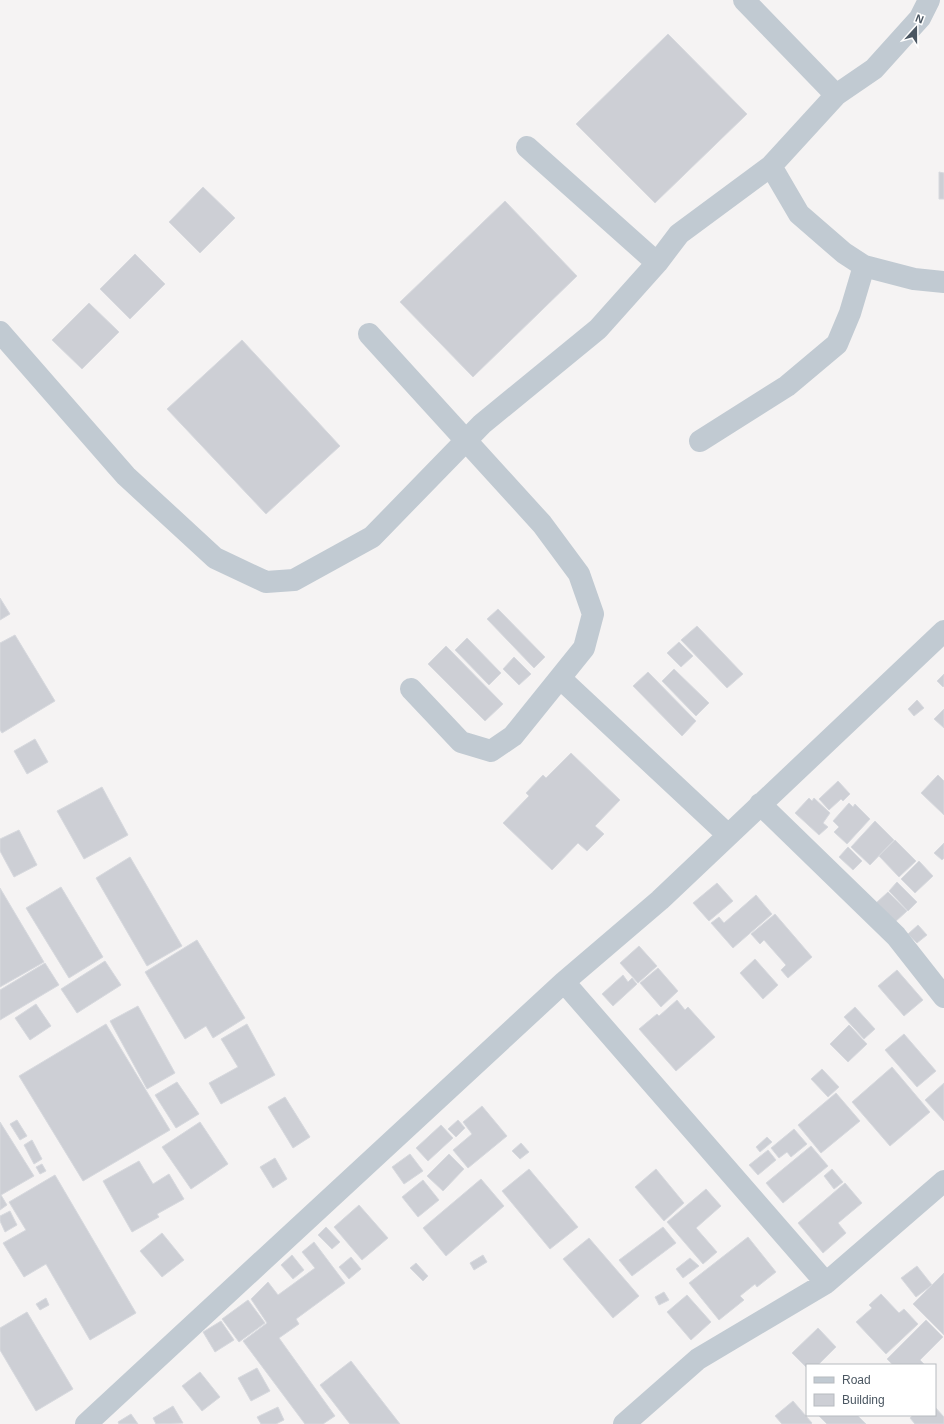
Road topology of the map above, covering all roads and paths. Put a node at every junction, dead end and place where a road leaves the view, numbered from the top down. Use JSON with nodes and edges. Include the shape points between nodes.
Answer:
{"nodes":[{"id":1,"x":744,"y":0,"type":"edge"},
{"id":2,"x":928,"y":0,"type":"edge"},
{"id":3,"x":836,"y":95,"type":"junction"},
{"id":4,"x":527,"y":147,"type":"dead end"},
{"id":5,"x":771,"y":166,"type":"junction"},
{"id":6,"x":657,"y":263,"type":"junction"},
{"id":7,"x":864,"y":266,"type":"junction"},
{"id":8,"x":944,"y":282,"type":"edge"},
{"id":9,"x":0,"y":332,"type":"edge"},
{"id":10,"x":369,"y":334,"type":"dead end"},
{"id":11,"x":466,"y":441,"type":"junction"},
{"id":12,"x":700,"y":441,"type":"dead end"},
{"id":13,"x":944,"y":631,"type":"edge"},
{"id":14,"x":560,"y":678,"type":"junction"},
{"id":15,"x":411,"y":689,"type":"dead end"},
{"id":16,"x":760,"y":804,"type":"junction"},
{"id":17,"x":727,"y":834,"type":"junction"},
{"id":18,"x":564,"y":982,"type":"junction"},
{"id":19,"x":944,"y":997,"type":"edge"},
{"id":20,"x":944,"y":1181,"type":"edge"},
{"id":21,"x":826,"y":1284,"type":"junction"},
{"id":22,"x":86,"y":1424,"type":"edge"},
{"id":23,"x":624,"y":1424,"type":"edge"}],
"edges":[{"from":1,"to":3,"type":"street"},
{"from":2,"to":3,"type":"street","via":[[920,18],[874,69]]},
{"from":3,"to":5,"type":"street"},
{"from":4,"to":6,"type":"street"},
{"from":5,"to":6,"type":"street","via":[[678,234]]},
{"from":5,"to":7,"type":"street","via":[[799,214],[844,253]]},
{"from":6,"to":11,"type":"street","via":[[598,329],[482,424]]},
{"from":7,"to":8,"type":"street"},
{"from":7,"to":12,"type":"street","via":[[850,313],[837,344],[788,386]]},
{"from":9,"to":11,"type":"street","via":[[126,476],[215,558],[266,582],[294,580],[372,537]]},
{"from":10,"to":11,"type":"street"},
{"from":11,"to":14,"type":"street","via":[[542,524],[579,574],[593,614],[584,648]]},
{"from":13,"to":16,"type":"street"},
{"from":14,"to":15,"type":"street","via":[[513,736],[491,750],[461,742]]},
{"from":14,"to":17,"type":"street"},
{"from":16,"to":17,"type":"street"},
{"from":16,"to":19,"type":"street","via":[[896,936]]},
{"from":17,"to":18,"type":"street","via":[[660,900]]},
{"from":18,"to":21,"type":"street"},
{"from":18,"to":22,"type":"street"},
{"from":20,"to":21,"type":"street"},
{"from":21,"to":23,"type":"street","via":[[698,1359]]}]}
